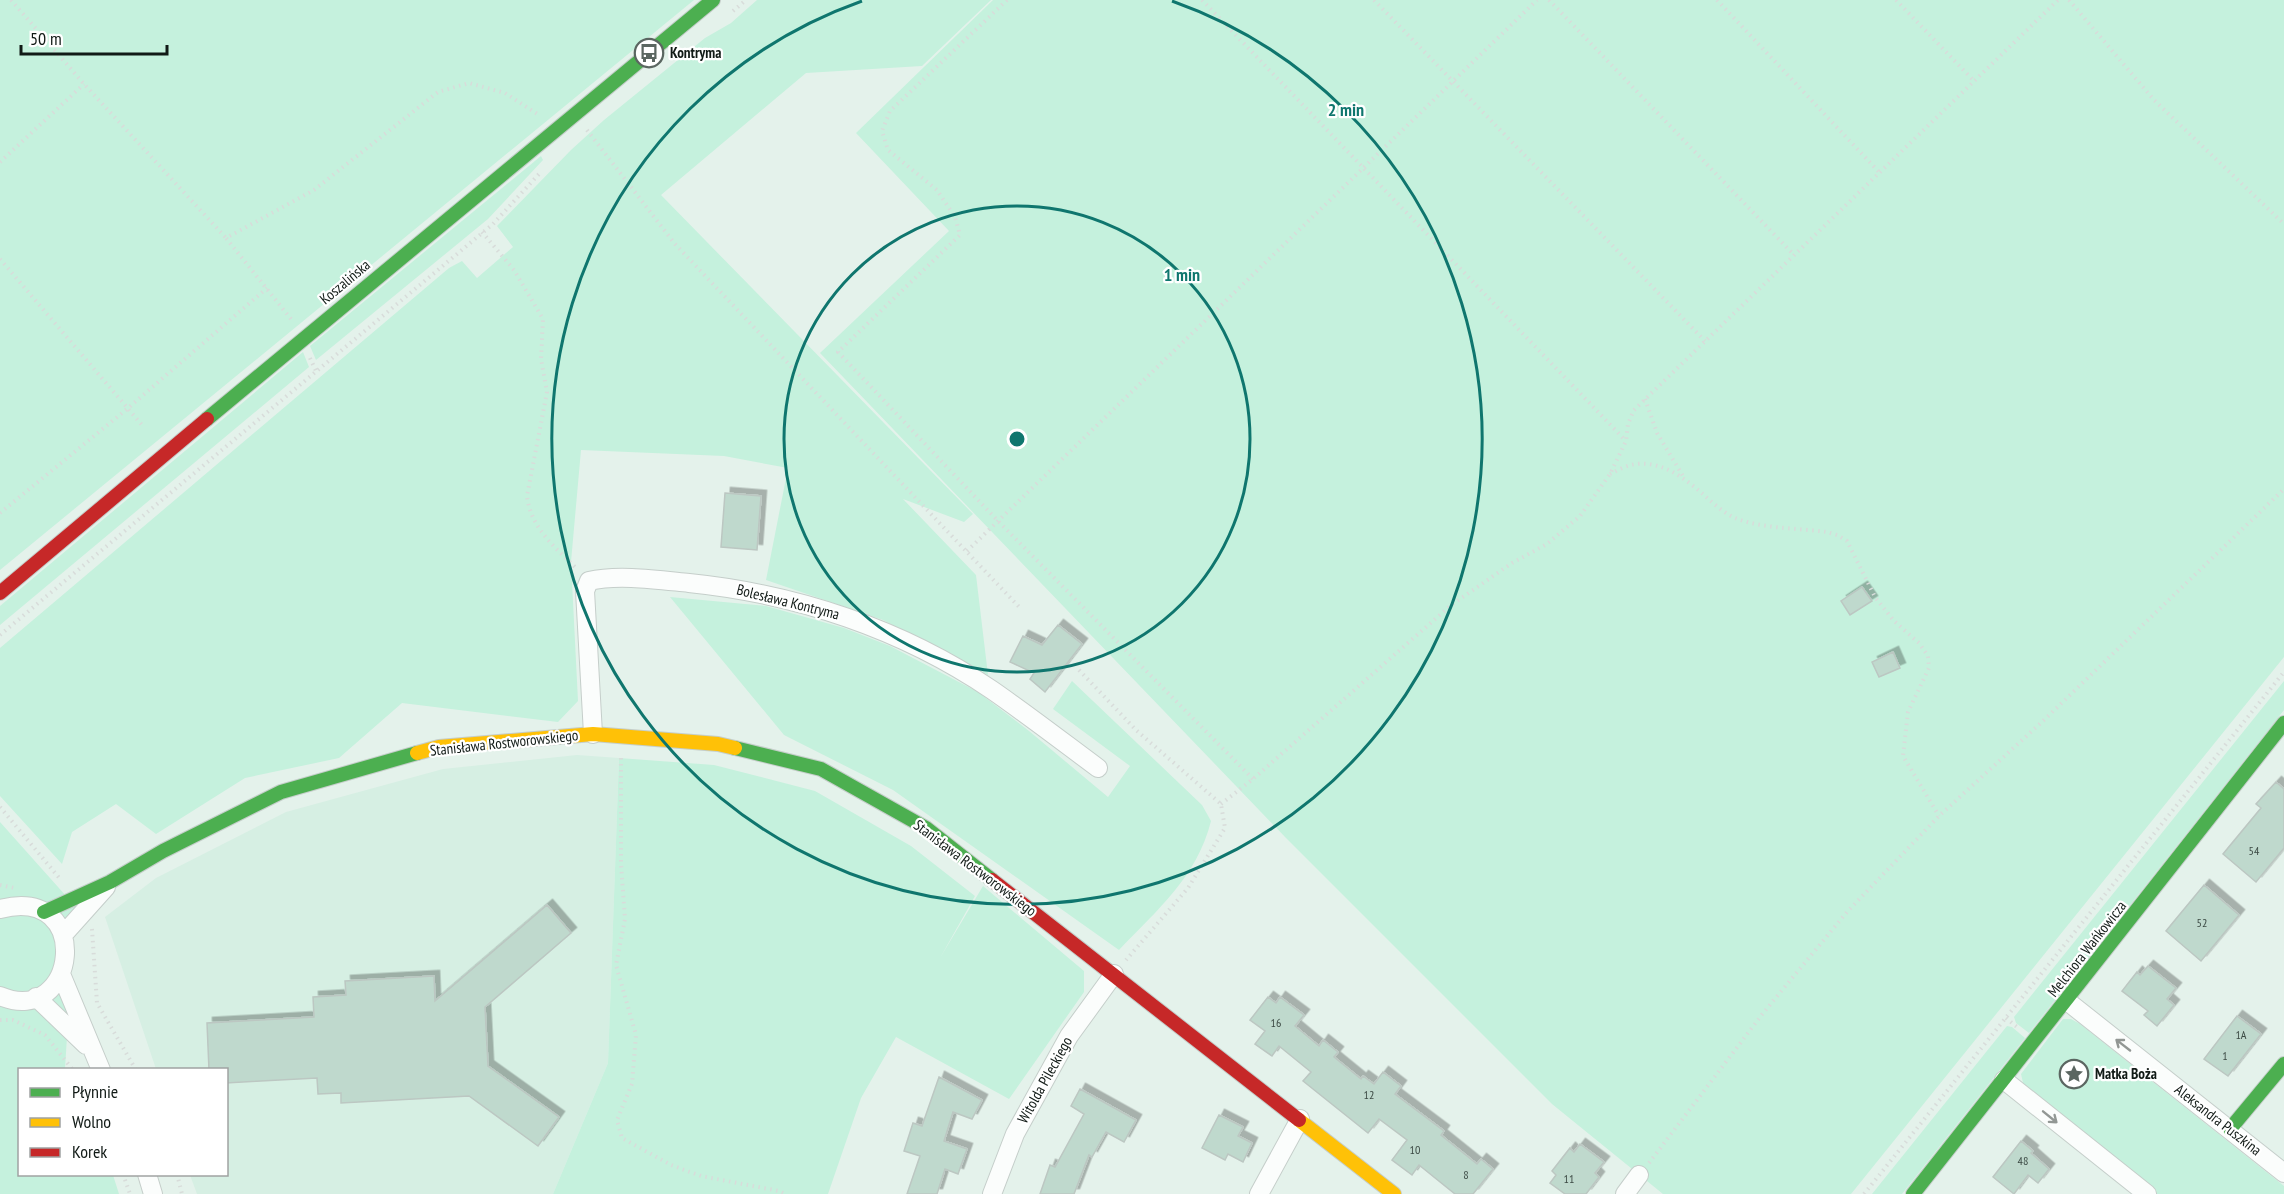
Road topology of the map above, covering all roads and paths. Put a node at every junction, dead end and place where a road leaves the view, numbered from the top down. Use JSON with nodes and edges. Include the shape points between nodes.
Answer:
{"nodes":[{"id":1,"x":11,"y":0,"type":"edge"},
{"id":2,"x":713,"y":0,"type":"edge"},
{"id":3,"x":746,"y":0,"type":"edge"},
{"id":4,"x":1007,"y":0,"type":"edge"},
{"id":5,"x":1202,"y":0,"type":"edge"},
{"id":6,"x":1374,"y":0,"type":"edge"},
{"id":7,"x":1537,"y":0,"type":"edge"},
{"id":8,"x":1549,"y":0,"type":"edge"},
{"id":9,"x":1717,"y":0,"type":"edge"},
{"id":10,"x":1896,"y":0,"type":"edge"},
{"id":11,"x":2058,"y":0,"type":"edge"},
{"id":12,"x":2069,"y":0,"type":"edge"},
{"id":13,"x":726,"y":17,"type":"dead end"},
{"id":14,"x":1974,"y":81,"type":"junction"},
{"id":15,"x":1453,"y":82,"type":"junction"},
{"id":16,"x":84,"y":84,"type":"junction"},
{"id":17,"x":558,"y":128,"type":"junction"},
{"id":18,"x":580,"y":132,"type":"dead end"},
{"id":19,"x":0,"y":162,"type":"edge"},
{"id":20,"x":545,"y":168,"type":"dead end"},
{"id":21,"x":1362,"y":169,"type":"junction"},
{"id":22,"x":1879,"y":172,"type":"junction"},
{"id":23,"x":2284,"y":224,"type":"edge"},
{"id":24,"x":482,"y":232,"type":"junction"},
{"id":25,"x":226,"y":238,"type":"junction"},
{"id":26,"x":1794,"y":255,"type":"junction"},
{"id":27,"x":0,"y":259,"type":"edge"},
{"id":28,"x":267,"y":288,"type":"junction"},
{"id":29,"x":302,"y":339,"type":"junction"},
{"id":30,"x":1705,"y":341,"type":"junction"},
{"id":31,"x":316,"y":371,"type":"junction"},
{"id":32,"x":1645,"y":399,"type":"junction"},
{"id":33,"x":127,"y":409,"type":"junction"},
{"id":34,"x":142,"y":425,"type":"dead end"},
{"id":35,"x":1626,"y":441,"type":"junction"},
{"id":36,"x":1610,"y":474,"type":"junction"},
{"id":37,"x":1685,"y":478,"type":"junction"},
{"id":38,"x":2284,"y":489,"type":"edge"},
{"id":39,"x":0,"y":513,"type":"edge"},
{"id":40,"x":997,"y":520,"type":"junction"},
{"id":41,"x":967,"y":550,"type":"junction"},
{"id":42,"x":590,"y":581,"type":"junction"},
{"id":43,"x":0,"y":593,"type":"edge"},
{"id":44,"x":1021,"y":609,"type":"dead end"},
{"id":45,"x":0,"y":635,"type":"edge"},
{"id":46,"x":1079,"y":670,"type":"dead end"},
{"id":47,"x":2284,"y":672,"type":"edge"},
{"id":48,"x":2284,"y":723,"type":"edge"},
{"id":49,"x":593,"y":734,"type":"junction"},
{"id":50,"x":1098,"y":768,"type":"dead end"},
{"id":51,"x":1252,"y":779,"type":"junction"},
{"id":52,"x":1221,"y":804,"type":"junction"},
{"id":53,"x":0,"y":807,"type":"edge"},
{"id":54,"x":1939,"y":816,"type":"junction"},
{"id":55,"x":110,"y":882,"type":"junction"},
{"id":56,"x":66,"y":886,"type":"dead end"},
{"id":57,"x":0,"y":909,"type":"edge"},
{"id":58,"x":44,"y":912,"type":"junction"},
{"id":59,"x":91,"y":920,"type":"dead end"},
{"id":60,"x":63,"y":935,"type":"junction"},
{"id":61,"x":61,"y":974,"type":"junction"},
{"id":62,"x":1114,"y":974,"type":"junction"},
{"id":63,"x":0,"y":996,"type":"edge"},
{"id":64,"x":36,"y":997,"type":"junction"},
{"id":65,"x":2067,"y":1001,"type":"junction"},
{"id":66,"x":0,"y":1020,"type":"edge"},
{"id":67,"x":92,"y":1050,"type":"junction"},
{"id":68,"x":2284,"y":1065,"type":"edge"},
{"id":69,"x":71,"y":1068,"type":"edge"},
{"id":70,"x":100,"y":1068,"type":"edge"},
{"id":71,"x":135,"y":1068,"type":"edge"},
{"id":72,"x":2004,"y":1080,"type":"junction"},
{"id":73,"x":1300,"y":1119,"type":"junction"},
{"id":74,"x":2229,"y":1129,"type":"junction"},
{"id":75,"x":2284,"y":1173,"type":"edge"},
{"id":76,"x":124,"y":1176,"type":"edge"},
{"id":77,"x":148,"y":1176,"type":"edge"},
{"id":78,"x":178,"y":1176,"type":"edge"},
{"id":79,"x":1639,"y":1176,"type":"joint"},
{"id":80,"x":130,"y":1194,"type":"edge"},
{"id":81,"x":153,"y":1194,"type":"edge"},
{"id":82,"x":182,"y":1194,"type":"edge"},
{"id":83,"x":784,"y":1194,"type":"edge"},
{"id":84,"x":992,"y":1194,"type":"edge"},
{"id":85,"x":1259,"y":1194,"type":"edge"},
{"id":86,"x":1394,"y":1194,"type":"edge"},
{"id":87,"x":1625,"y":1194,"type":"edge"},
{"id":88,"x":1864,"y":1194,"type":"edge"},
{"id":89,"x":1913,"y":1194,"type":"edge"},
{"id":90,"x":2147,"y":1194,"type":"edge"}],
"edges":[{"from":1,"to":16,"type":"path"},
{"from":2,"to":17,"type":"street","name":"Koszalińska"},
{"from":3,"to":13,"type":"path"},
{"from":4,"to":40,"type":"path","via":[[890,111],[882,131],[888,150],[937,190],[956,218],[960,235],[838,352]]},
{"from":5,"to":21,"type":"path"},
{"from":6,"to":15,"type":"path"},
{"from":7,"to":15,"type":"path"},
{"from":8,"to":26,"type":"path"},
{"from":9,"to":22,"type":"path"},
{"from":10,"to":14,"type":"path"},
{"from":11,"to":14,"type":"path"},
{"from":12,"to":23,"type":"path","via":[[2154,100]]},
{"from":14,"to":22,"type":"path"},
{"from":15,"to":21,"type":"path"},
{"from":15,"to":30,"type":"path"},
{"from":16,"to":19,"type":"path"},
{"from":16,"to":25,"type":"path"},
{"from":17,"to":25,"type":"path","via":[[505,93],[469,83],[438,92],[314,190]]},
{"from":17,"to":29,"type":"street","name":"Koszalińska"},
{"from":18,"to":41,"type":"path","via":[[585,128],[675,243]]},
{"from":20,"to":24,"type":"path"},
{"from":21,"to":35,"type":"path"},
{"from":21,"to":40,"type":"path"},
{"from":22,"to":26,"type":"path"},
{"from":24,"to":31,"type":"path"},
{"from":24,"to":42,"type":"path","via":[[514,270],[543,319],[541,359],[547,392],[526,496],[528,509],[543,536]]},
{"from":25,"to":28,"type":"path"},
{"from":26,"to":30,"type":"path"},
{"from":27,"to":33,"type":"path"},
{"from":28,"to":29,"type":"path"},
{"from":28,"to":33,"type":"path"},
{"from":29,"to":31,"type":"path"},
{"from":29,"to":43,"type":"street","name":"Koszalińska"},
{"from":30,"to":32,"type":"path"},
{"from":31,"to":45,"type":"path"},
{"from":32,"to":35,"type":"path","via":[[1634,410]]},
{"from":32,"to":37,"type":"path","via":[[1657,433]]},
{"from":33,"to":34,"type":"path"},
{"from":33,"to":39,"type":"path"},
{"from":35,"to":36,"type":"path"},
{"from":36,"to":37,"type":"path","via":[[1633,464],[1649,464]]},
{"from":36,"to":51,"type":"path","via":[[1580,516],[1547,544],[1512,562],[1450,606]]},
{"from":37,"to":54,"type":"path","via":[[1734,518],[1827,532],[1847,541],[1875,597],[1928,656],[1929,668],[1908,712],[1903,756]]},
{"from":38,"to":54,"type":"path"},
{"from":40,"to":41,"type":"path"},
{"from":40,"to":51,"type":"path"},
{"from":41,"to":44,"type":"path"},
{"from":42,"to":49,"type":"street","via":[[585,591]]},
{"from":42,"to":50,"type":"street","name":"Bolesława Kontryma","via":[[603,578],[732,587],[856,620],[925,651],[991,689]]},
{"from":46,"to":52,"type":"path","via":[[1136,730]]},
{"from":47,"to":88,"type":"path"},
{"from":48,"to":65,"type":"street","name":"Melchiora Wańkowicza"},
{"from":49,"to":55,"type":"street","name":"Stanisława Rostworowskiego","via":[[439,747],[281,792]]},
{"from":49,"to":62,"type":"street","name":"Stanisława Rostworowskiego","via":[[718,744],[821,769],[926,828]]},
{"from":49,"to":83,"type":"path","via":[[621,758],[621,864],[626,919],[616,965],[636,1035],[632,1084],[617,1120],[622,1138],[671,1165],[701,1176]]},
{"from":51,"to":52,"type":"path"},
{"from":52,"to":62,"type":"path","via":[[1225,828],[1188,888]]},
{"from":53,"to":56,"type":"path"},
{"from":54,"to":79,"type":"path","via":[[1847,912],[1764,1012]]},
{"from":55,"to":58,"type":"street","name":"Stanisława Rostworowskiego"},
{"from":55,"to":60,"type":"street","name":"Stanisława Rostworowskiego"},
{"from":57,"to":58,"type":"street","via":[[30,906]]},
{"from":58,"to":60,"type":"street"},
{"from":59,"to":71,"type":"path","via":[[97,1003]]},
{"from":60,"to":61,"type":"street","via":[[66,961]]},
{"from":61,"to":64,"type":"street","via":[[55,984]]},
{"from":61,"to":67,"type":"street"},
{"from":62,"to":73,"type":"street","name":"Stanisława Rostworowskiego"},
{"from":62,"to":84,"type":"street","name":"Witolda Pileckiego","via":[[1069,1036],[1016,1134]]},
{"from":63,"to":64,"type":"street","via":[[14,1000]]},
{"from":64,"to":67,"type":"street"},
{"from":65,"to":72,"type":"street","name":"Melchiora Wańkowicza"},
{"from":74,"to":65,"type":"street","name":"Aleksandra Puszkina","one_way":true},
{"from":66,"to":69,"type":"path","via":[[13,1020],[45,1035]]},
{"from":67,"to":70,"type":"street"},
{"from":68,"to":74,"type":"street"},
{"from":72,"to":89,"type":"street","name":"Melchiora Wańkowicza"},
{"from":72,"to":90,"type":"street","one_way":true},
{"from":73,"to":85,"type":"street"},
{"from":73,"to":86,"type":"street","name":"Stanisława Rostworowskiego"},
{"from":74,"to":75,"type":"street","name":"Aleksandra Puszkina"},
{"from":76,"to":80,"type":"path"},
{"from":77,"to":81,"type":"street"},
{"from":78,"to":82,"type":"path"},
{"from":79,"to":87,"type":"street"}]}
